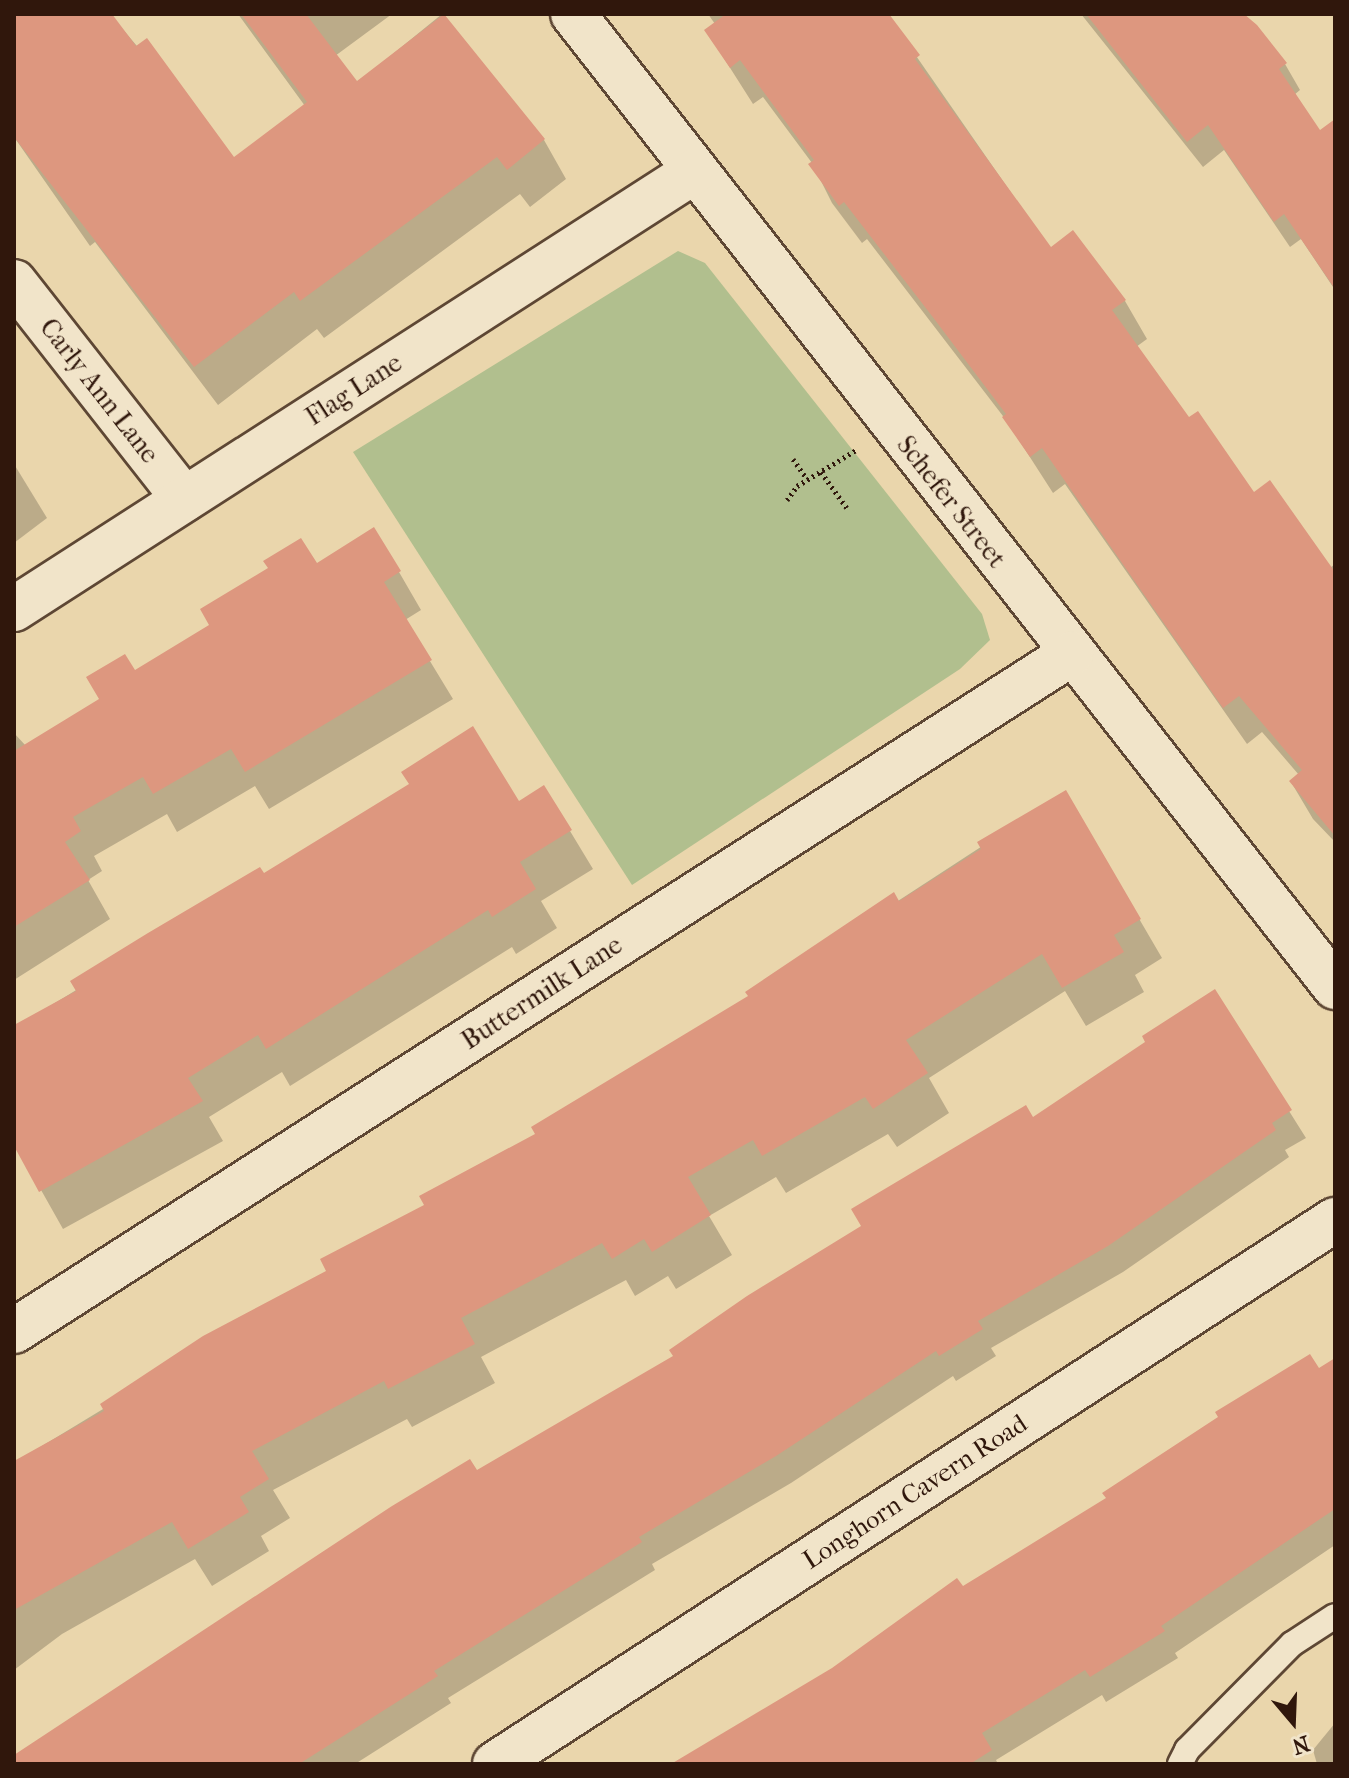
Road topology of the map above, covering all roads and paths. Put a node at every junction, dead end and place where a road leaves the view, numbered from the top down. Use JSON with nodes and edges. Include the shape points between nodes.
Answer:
{"nodes":[{"id":1,"x":573,"y":14,"type":"edge"},
{"id":2,"x":695,"y":171,"type":"junction"},
{"id":3,"x":14,"y":282,"type":"edge"},
{"id":4,"x":860,"y":447,"type":"dead end"},
{"id":5,"x":793,"y":459,"type":"dead end"},
{"id":6,"x":821,"y":472,"type":"junction"},
{"id":7,"x":807,"y":479,"type":"junction"},
{"id":8,"x":184,"y":499,"type":"junction"},
{"id":9,"x":787,"y":500,"type":"dead end"},
{"id":10,"x":847,"y":508,"type":"dead end"},
{"id":11,"x":14,"y":609,"type":"edge"},
{"id":12,"x":1071,"y":654,"type":"junction"},
{"id":13,"x":1335,"y":987,"type":"edge"},
{"id":14,"x":1335,"y":1220,"type":"edge"},
{"id":15,"x":21,"y":1313,"type":"edge"},
{"id":16,"x":1335,"y":1616,"type":"edge"},
{"id":17,"x":495,"y":1764,"type":"edge"},
{"id":18,"x":1180,"y":1764,"type":"edge"}],
"edges":[{"from":1,"to":2,"type":"street","name":"Schefer Street"},
{"from":2,"to":8,"type":"street","name":"Flag Lane"},
{"from":2,"to":12,"type":"street","name":"Schefer Street"},
{"from":3,"to":8,"type":"street","name":"Carly Ann Lane"},
{"from":4,"to":6,"type":"path"},
{"from":5,"to":7,"type":"path"},
{"from":6,"to":7,"type":"path"},
{"from":6,"to":10,"type":"path"},
{"from":7,"to":9,"type":"path"},
{"from":8,"to":11,"type":"street","name":"Flag Lane"},
{"from":12,"to":13,"type":"street","name":"Schefer Street"},
{"from":12,"to":15,"type":"street","name":"Buttermilk Lane"},
{"from":14,"to":17,"type":"street","name":"Longhorn Cavern Road"},
{"from":16,"to":18,"type":"lane","via":[[1292,1644],[1187,1750]]}]}
